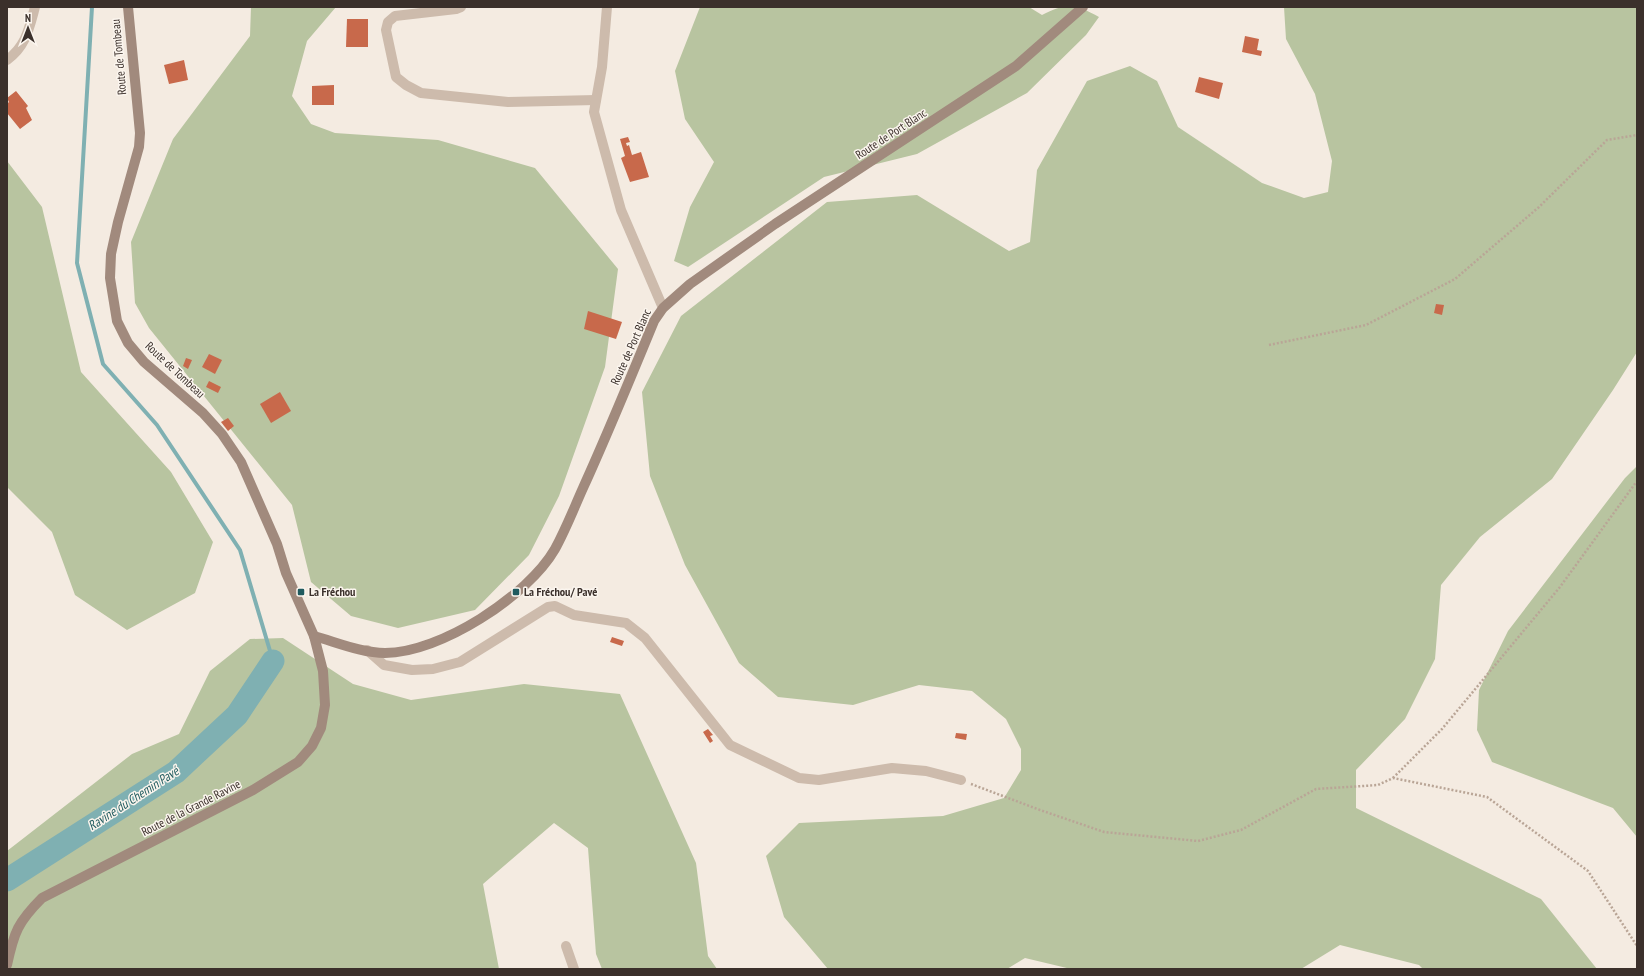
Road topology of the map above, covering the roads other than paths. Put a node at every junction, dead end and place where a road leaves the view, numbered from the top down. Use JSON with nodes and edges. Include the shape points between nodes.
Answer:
{"nodes":[{"id":1,"x":35,"y":7,"type":"edge"},
{"id":2,"x":128,"y":7,"type":"edge"},
{"id":3,"x":461,"y":7,"type":"edge"},
{"id":4,"x":607,"y":7,"type":"edge"},
{"id":5,"x":1083,"y":7,"type":"edge"},
{"id":6,"x":7,"y":60,"type":"edge"},
{"id":7,"x":596,"y":100,"type":"junction"},
{"id":8,"x":663,"y":308,"type":"junction"},
{"id":9,"x":314,"y":636,"type":"junction"},
{"id":10,"x":367,"y":650,"type":"junction"},
{"id":11,"x":961,"y":780,"type":"road end"},
{"id":12,"x":566,"y":946,"type":"dead end"},
{"id":13,"x":7,"y":965,"type":"edge"},
{"id":14,"x":574,"y":969,"type":"edge"}],
"edges":[{"from":1,"to":6,"type":"street","via":[[30,27],[19,51]]},
{"from":2,"to":9,"type":"main road","name":"Route de Tombeau","via":[[139,140],[111,254],[110,278],[117,321],[128,342],[144,362],[203,413],[222,434],[241,462]]},
{"from":3,"to":7,"type":"street","via":[[395,16],[388,22],[386,30],[396,77],[420,93],[508,102]]},
{"from":4,"to":7,"type":"street","via":[[602,67]]},
{"from":5,"to":8,"type":"main road","name":"Route de Port Blanc","via":[[1016,66],[775,224],[690,284]]},
{"from":7,"to":8,"type":"street","via":[[594,112],[621,210]]},
{"from":8,"to":10,"type":"main road","name":"Route de Port Blanc","via":[[654,321],[612,424],[554,550],[532,577],[505,602],[438,642],[409,651],[384,653]]},
{"from":9,"to":10,"type":"main road","name":"Route de Port Blanc"},
{"from":9,"to":13,"type":"main road","name":"Route de la Grande Ravine","via":[[323,671],[325,705],[321,728],[312,746],[298,762],[253,790],[42,898],[24,916],[12,940]]},
{"from":10,"to":11,"type":"street","via":[[384,665],[412,670],[433,669],[460,662],[548,607],[556,606],[574,615],[626,623],[645,638],[730,745],[799,778],[819,780],[892,768],[926,771]]},
{"from":12,"to":14,"type":"street"}]}
